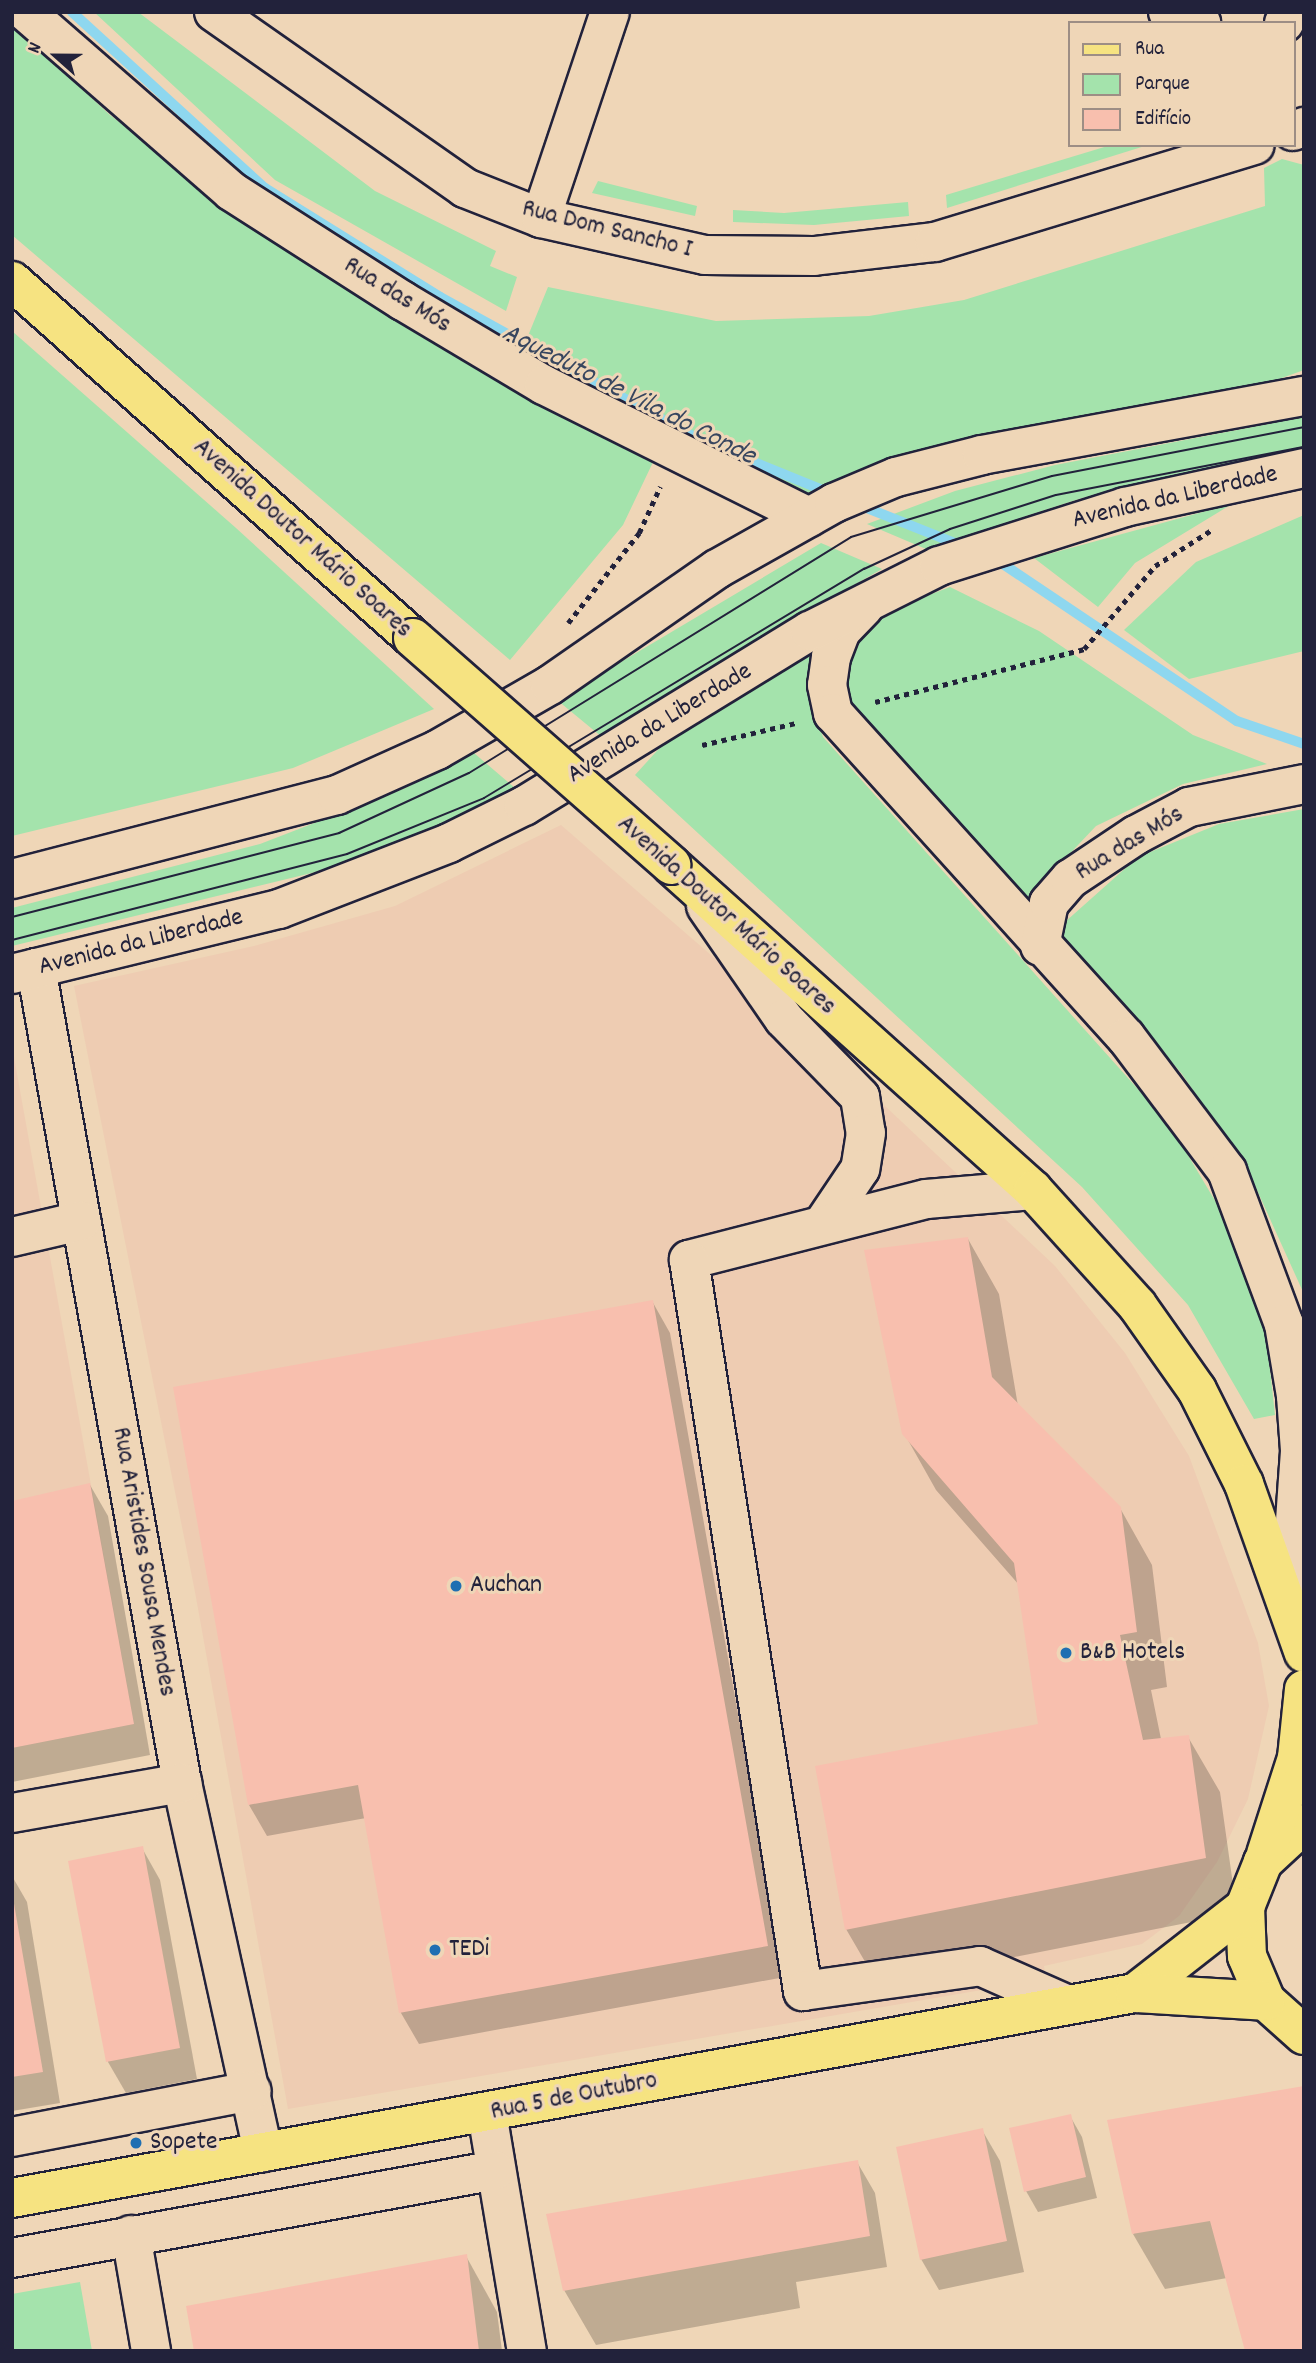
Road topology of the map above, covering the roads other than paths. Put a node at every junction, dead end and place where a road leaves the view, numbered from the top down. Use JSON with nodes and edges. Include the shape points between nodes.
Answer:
{"nodes":[{"id":1,"x":26,"y":12,"type":"edge"},
{"id":2,"x":214,"y":12,"type":"edge"},
{"id":3,"x":610,"y":12,"type":"edge"},
{"id":4,"x":1168,"y":12,"type":"edge"},
{"id":5,"x":1194,"y":21,"type":"edge"},
{"id":6,"x":1248,"y":147,"type":"edge"},
{"id":7,"x":541,"y":218,"type":"junction"},
{"id":8,"x":12,"y":281,"type":"edge"},
{"id":9,"x":1298,"y":394,"type":"edge"},
{"id":10,"x":1304,"y":468,"type":"edge"},
{"id":11,"x":809,"y":517,"type":"junction"},
{"id":12,"x":875,"y":597,"type":"junction"},
{"id":13,"x":1304,"y":784,"type":"edge"},
{"id":14,"x":683,"y":876,"type":"junction"},
{"id":15,"x":12,"y":879,"type":"edge"},
{"id":16,"x":1040,"y":946,"type":"junction"},
{"id":17,"x":24,"y":971,"type":"edge"},
{"id":18,"x":1032,"y":1190,"type":"junction"},
{"id":19,"x":81,"y":1222,"type":"junction"},
{"id":20,"x":823,"y":1224,"type":"junction"},
{"id":21,"x":12,"y":1237,"type":"edge"},
{"id":22,"x":1283,"y":1588,"type":"junction"},
{"id":23,"x":1304,"y":1653,"type":"edge"},
{"id":24,"x":1304,"y":1689,"type":"edge"},
{"id":25,"x":182,"y":1783,"type":"junction"},
{"id":26,"x":12,"y":1813,"type":"edge"},
{"id":27,"x":1304,"y":1824,"type":"edge"},
{"id":28,"x":1263,"y":1862,"type":"junction"},
{"id":29,"x":1245,"y":1907,"type":"junction"},
{"id":30,"x":1135,"y":1993,"type":"junction"},
{"id":31,"x":1266,"y":2001,"type":"junction"},
{"id":32,"x":1068,"y":2005,"type":"junction"},
{"id":33,"x":1304,"y":2035,"type":"edge"},
{"id":34,"x":252,"y":2091,"type":"junction"},
{"id":35,"x":487,"y":2113,"type":"junction"},
{"id":36,"x":12,"y":2137,"type":"edge"},
{"id":37,"x":263,"y":2152,"type":"junction"},
{"id":38,"x":495,"y":2170,"type":"junction"},
{"id":39,"x":12,"y":2198,"type":"edge"},
{"id":40,"x":131,"y":2235,"type":"junction"},
{"id":41,"x":12,"y":2258,"type":"edge"},
{"id":42,"x":150,"y":2351,"type":"edge"},
{"id":43,"x":527,"y":2351,"type":"edge"}],
"edges":[{"from":1,"to":11,"type":"street","name":"Rua das Mós","via":[[231,191],[544,385]]},
{"from":2,"to":7,"type":"street","name":"Rua Dom Sancho I","via":[[414,156],[465,188]]},
{"from":3,"to":7,"type":"street"},
{"from":4,"to":5,"type":"street"},
{"from":6,"to":7,"type":"street","name":"Rua Dom Sancho I","via":[[935,242],[814,256],[705,255]]},
{"from":8,"to":14,"type":"main road","name":"Avenida Doutor Mário Soares","bridge":true},
{"from":9,"to":11,"type":"street","via":[[982,455],[896,477]]},
{"from":10,"to":12,"type":"street","name":"Avenida da Liberdade","via":[[1035,532]]},
{"from":11,"to":15,"type":"street","via":[[717,569],[550,685],[437,750],[337,795]]},
{"from":12,"to":16,"type":"street","via":[[841,631],[831,657],[827,685],[833,713]]},
{"from":12,"to":17,"type":"street","name":"Avenida da Liberdade","via":[[524,806],[449,843],[279,909]]},
{"from":13,"to":16,"type":"street","name":"Rua das Mós","via":[[1189,807],[1136,835],[1070,879],[1049,903]]},
{"from":14,"to":18,"type":"main road","name":"Avenida Doutor Mário Soares"},
{"from":14,"to":20,"type":"street","via":[[784,1019],[860,1097],[866,1133],[860,1169]]},
{"from":16,"to":22,"type":"street","via":[[1172,1091],[1227,1171],[1259,1247],[1284,1324],[1297,1410],[1293,1549]]},
{"from":17,"to":19,"type":"street","name":"Rua Aristides Sousa Mendes"},
{"from":18,"to":20,"type":"street","via":[[926,1199]]},
{"from":18,"to":22,"type":"main road","name":"Avenida Doutor Mário Soares","via":[[1137,1305],[1197,1390],[1244,1484]]},
{"from":19,"to":21,"type":"street"},
{"from":19,"to":25,"type":"street","name":"Rua Aristides Sousa Mendes"},
{"from":20,"to":32,"type":"street","via":[[689,1260],[803,1991],[980,1966]]},
{"from":22,"to":23,"type":"main road","name":"Avenida Doutor Mário Soares"},
{"from":24,"to":28,"type":"main road","via":[[1297,1758]]},
{"from":25,"to":26,"type":"street"},
{"from":25,"to":34,"type":"street","name":"Rua Aristides Sousa Mendes"},
{"from":27,"to":28,"type":"main road"},
{"from":28,"to":29,"type":"main road"},
{"from":29,"to":30,"type":"main road","name":"Rua 5 de Outubro"},
{"from":29,"to":31,"type":"main road","via":[[1247,1956]]},
{"from":30,"to":31,"type":"main road","name":"Rua 5 de Outubro"},
{"from":30,"to":32,"type":"main road","name":"Rua 5 de Outubro"},
{"from":31,"to":33,"type":"main road"},
{"from":32,"to":35,"type":"main road","name":"Rua 5 de Outubro"},
{"from":34,"to":36,"type":"street"},
{"from":34,"to":37,"type":"street","name":"Rua Aristides Sousa Mendes"},
{"from":35,"to":37,"type":"main road","name":"Rua 5 de Outubro"},
{"from":35,"to":38,"type":"street"},
{"from":37,"to":39,"type":"main road","name":"Rua 5 de Outubro"},
{"from":38,"to":40,"type":"street"},
{"from":38,"to":43,"type":"street"},
{"from":40,"to":41,"type":"street"},
{"from":40,"to":42,"type":"street"}]}
